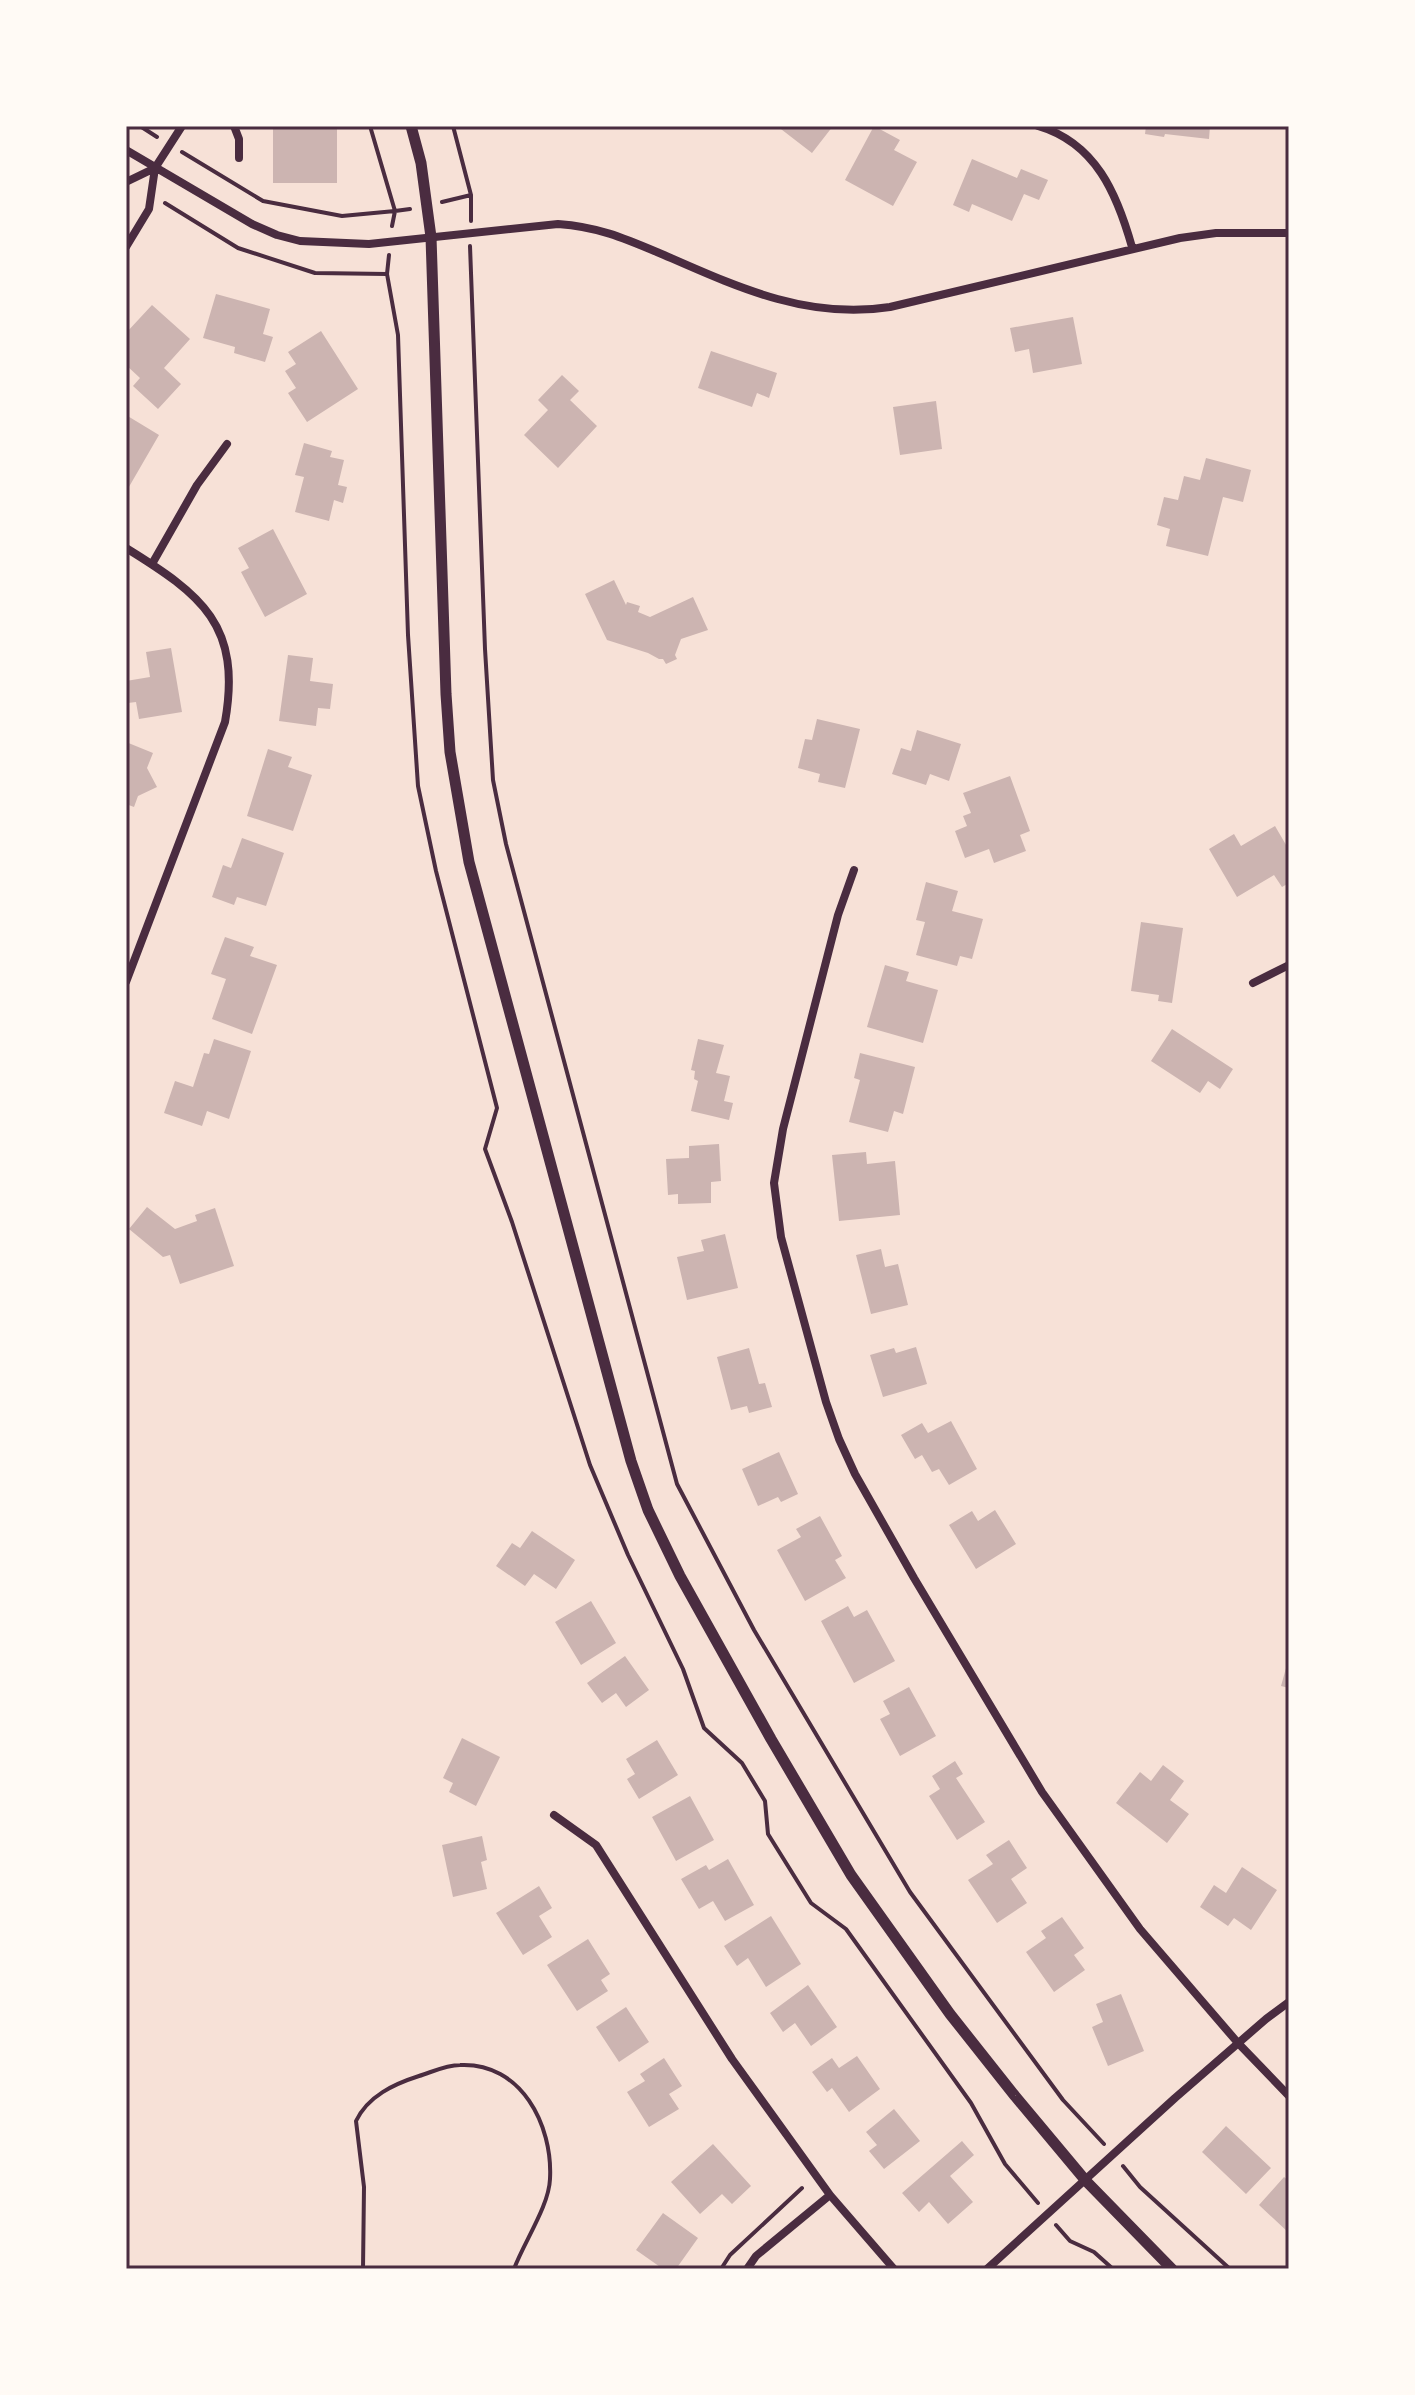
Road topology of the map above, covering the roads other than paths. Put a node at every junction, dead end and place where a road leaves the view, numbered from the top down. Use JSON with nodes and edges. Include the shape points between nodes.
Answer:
{"nodes":[{"id":1,"x":182,"y":126,"type":"edge"},
{"id":2,"x":234,"y":126,"type":"edge"},
{"id":3,"x":411,"y":126,"type":"edge"},
{"id":4,"x":1038,"y":126,"type":"edge"},
{"id":5,"x":126,"y":150,"type":"edge"},
{"id":6,"x":239,"y":158,"type":"dead end"},
{"id":7,"x":155,"y":168,"type":"junction"},
{"id":8,"x":126,"y":182,"type":"edge"},
{"id":9,"x":1289,"y":233,"type":"edge"},
{"id":10,"x":431,"y":237,"type":"junction"},
{"id":11,"x":126,"y":247,"type":"edge"},
{"id":12,"x":1132,"y":247,"type":"junction"},
{"id":13,"x":227,"y":444,"type":"dead end"},
{"id":14,"x":126,"y":548,"type":"edge"},
{"id":15,"x":152,"y":564,"type":"junction"},
{"id":16,"x":854,"y":870,"type":"dead end"},
{"id":17,"x":1289,"y":965,"type":"edge"},
{"id":18,"x":126,"y":982,"type":"edge"},
{"id":19,"x":1253,"y":983,"type":"dead end"},
{"id":20,"x":554,"y":1815,"type":"dead end"},
{"id":21,"x":1289,"y":2002,"type":"edge"},
{"id":22,"x":1238,"y":2043,"type":"junction"},
{"id":23,"x":1289,"y":2096,"type":"edge"},
{"id":24,"x":1086,"y":2181,"type":"junction"},
{"id":25,"x":830,"y":2195,"type":"junction"},
{"id":26,"x":747,"y":2269,"type":"edge"},
{"id":27,"x":894,"y":2269,"type":"edge"},
{"id":28,"x":987,"y":2269,"type":"edge"},
{"id":29,"x":1172,"y":2269,"type":"edge"}],
"edges":[{"from":1,"to":7,"type":"street"},
{"from":2,"to":6,"type":"street"},
{"from":3,"to":10,"type":"street"},
{"from":4,"to":12,"type":"street","via":[[1070,140],[1090,157],[1119,203]]},
{"from":5,"to":7,"type":"street"},
{"from":7,"to":8,"type":"street"},
{"from":7,"to":10,"type":"street","via":[[252,224],[300,241]]},
{"from":7,"to":11,"type":"street","via":[[149,209]]},
{"from":9,"to":12,"type":"street","via":[[1216,233]]},
{"from":10,"to":12,"type":"street","via":[[558,224],[599,228],[764,296],[800,306],[863,312]]},
{"from":10,"to":24,"type":"street","via":[[446,694],[456,794],[469,862],[631,1461],[680,1576],[851,1875],[950,2014]]},
{"from":13,"to":15,"type":"street"},
{"from":14,"to":15,"type":"street"},
{"from":15,"to":18,"type":"street","via":[[201,601],[213,619],[224,643],[230,694],[225,722]]},
{"from":16,"to":22,"type":"street","via":[[783,1129],[774,1183],[781,1237],[826,1402],[855,1474],[1034,1780],[1140,1929]]},
{"from":17,"to":19,"type":"street"},
{"from":20,"to":25,"type":"street","via":[[596,1845],[732,2059]]},
{"from":21,"to":22,"type":"street"},
{"from":22,"to":23,"type":"street"},
{"from":22,"to":24,"type":"street"},
{"from":24,"to":28,"type":"street"},
{"from":24,"to":29,"type":"street"},
{"from":25,"to":26,"type":"street"},
{"from":25,"to":27,"type":"street"}]}
